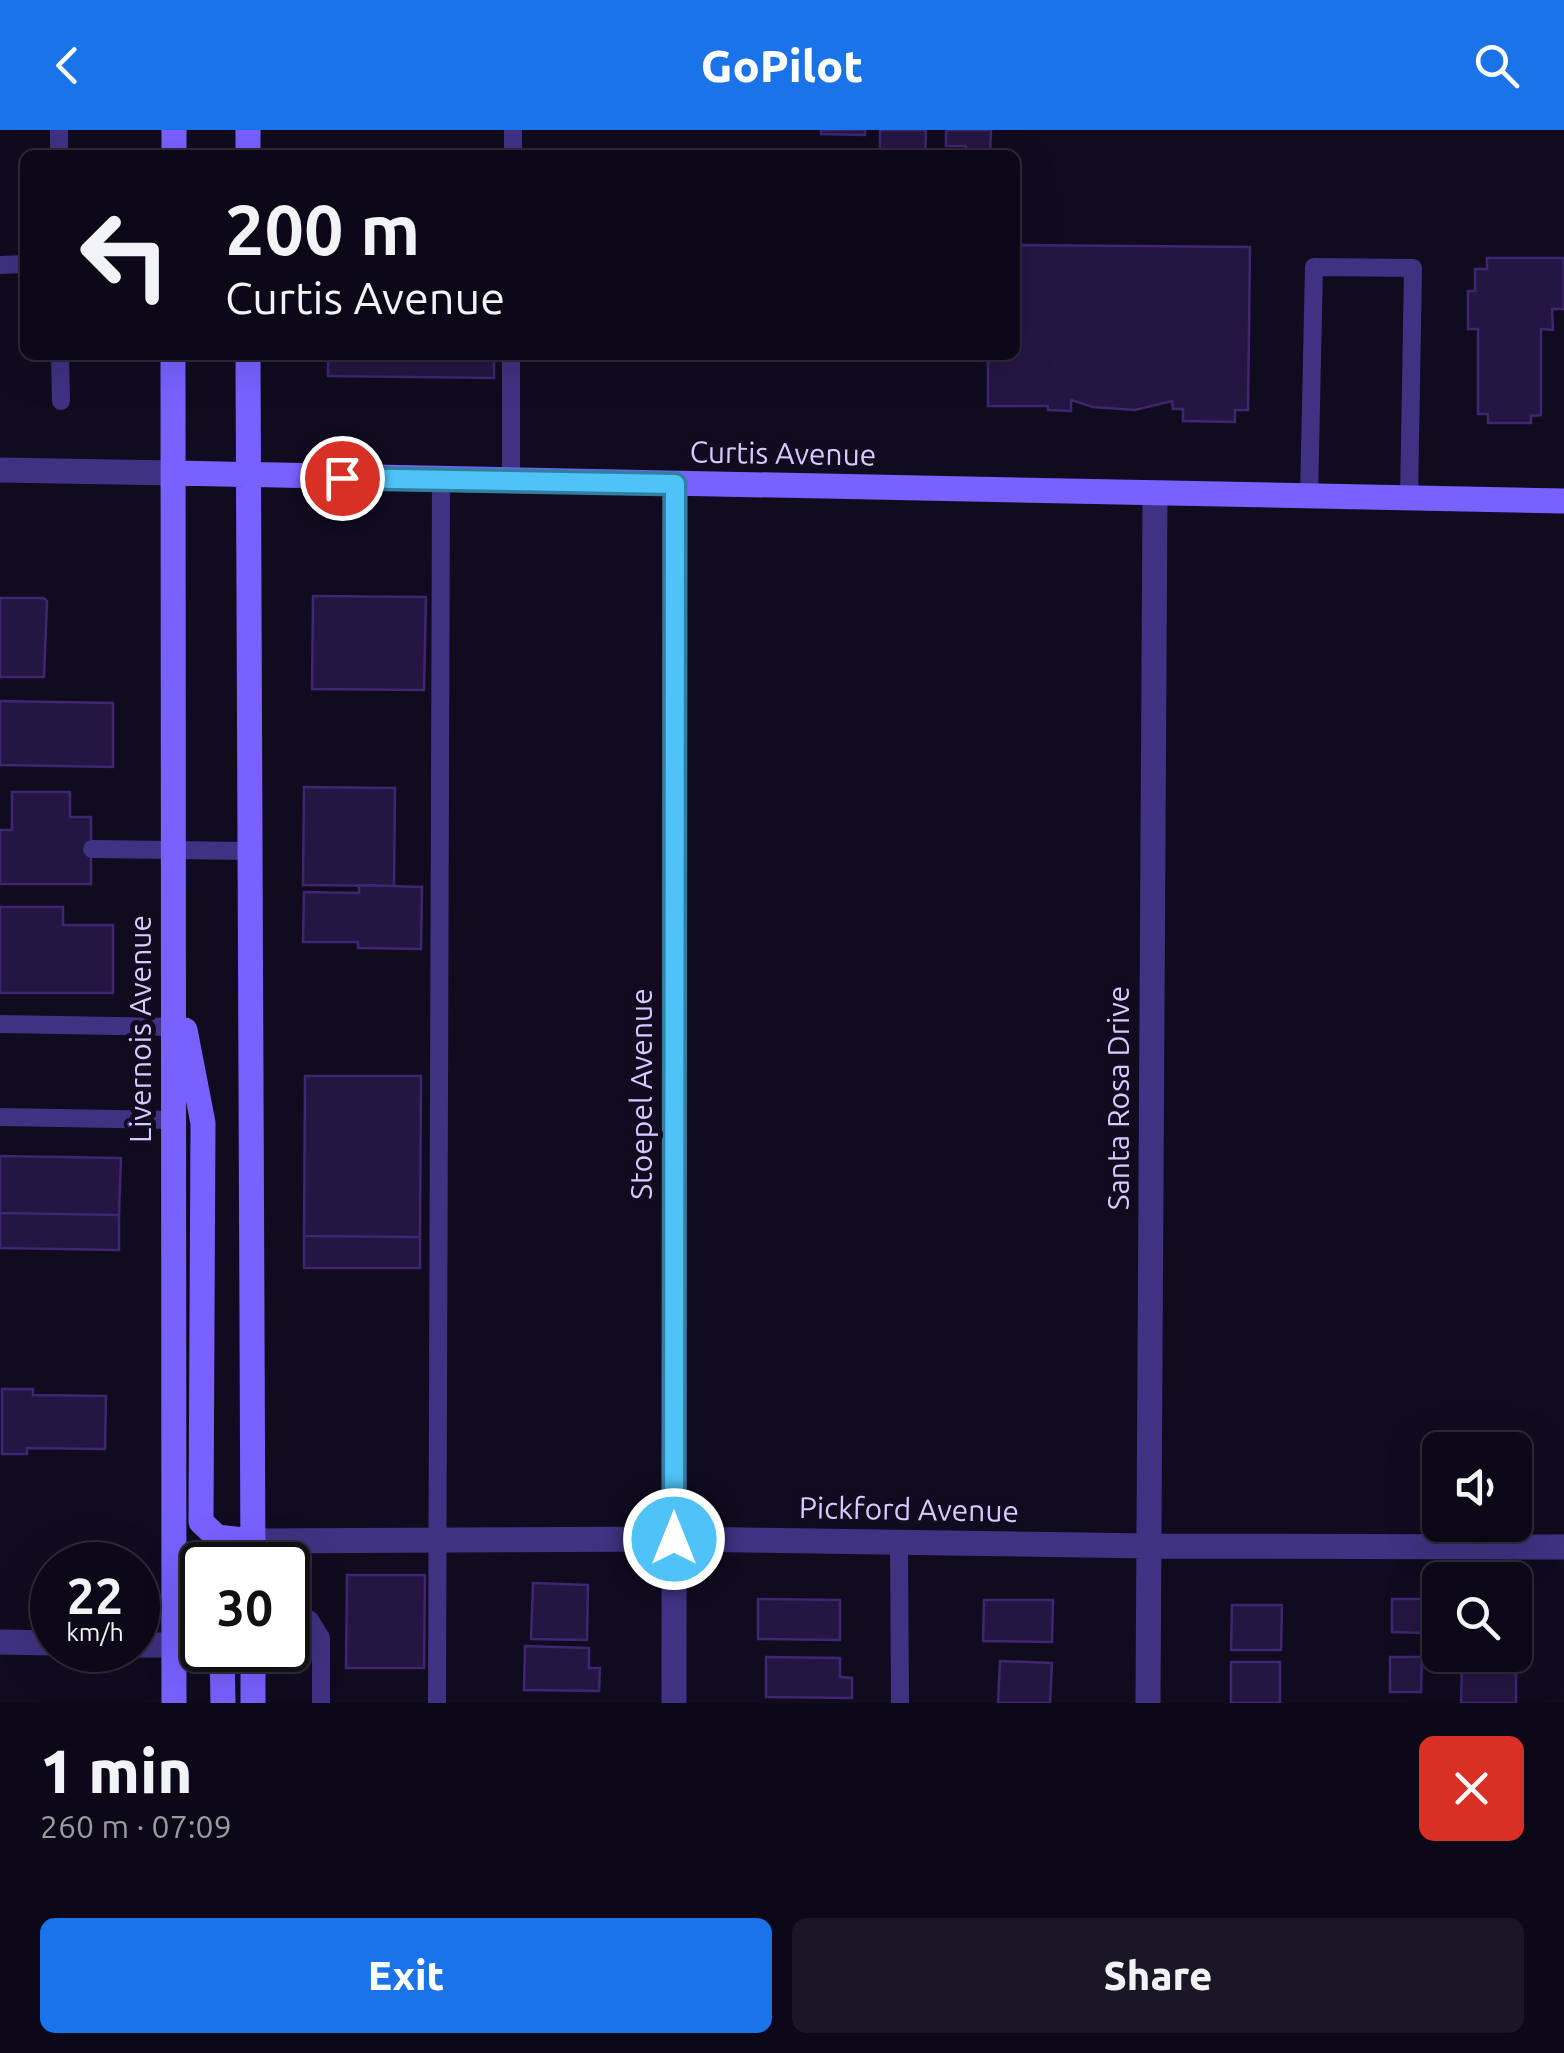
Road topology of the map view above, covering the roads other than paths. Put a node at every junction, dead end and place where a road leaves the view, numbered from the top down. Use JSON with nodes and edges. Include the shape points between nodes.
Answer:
{"nodes":[{"id":1,"x":60,"y":360,"type":"edge"},
{"id":2,"x":173,"y":360,"type":"edge"},
{"id":3,"x":248,"y":360,"type":"edge"},
{"id":4,"x":511,"y":360,"type":"edge"},
{"id":5,"x":61,"y":401,"type":"dead end"},
{"id":6,"x":0,"y":470,"type":"edge"},
{"id":7,"x":174,"y":474,"type":"junction"},
{"id":8,"x":248,"y":477,"type":"junction"},
{"id":9,"x":441,"y":480,"type":"junction"},
{"id":10,"x":510,"y":482,"type":"junction"},
{"id":11,"x":675,"y":484,"type":"junction"},
{"id":12,"x":1154,"y":494,"type":"junction"},
{"id":13,"x":1309,"y":497,"type":"junction"},
{"id":14,"x":1409,"y":498,"type":"junction"},
{"id":15,"x":1564,"y":501,"type":"edge"},
{"id":16,"x":92,"y":849,"type":"dead end"},
{"id":17,"x":173,"y":850,"type":"junction"},
{"id":18,"x":250,"y":851,"type":"junction"},
{"id":19,"x":174,"y":972,"type":"junction"},
{"id":20,"x":0,"y":1024,"type":"edge"},
{"id":21,"x":174,"y":1027,"type":"junction"},
{"id":22,"x":0,"y":1117,"type":"edge"},
{"id":23,"x":174,"y":1120,"type":"junction"},
{"id":24,"x":674,"y":1539,"type":"junction"},
{"id":25,"x":439,"y":1540,"type":"junction"},
{"id":26,"x":228,"y":1542,"type":"edge"},
{"id":27,"x":253,"y":1542,"type":"edge"},
{"id":28,"x":900,"y":1542,"type":"junction"},
{"id":29,"x":1149,"y":1546,"type":"junction"},
{"id":30,"x":1564,"y":1548,"type":"edge"},
{"id":31,"x":310,"y":1549,"type":"edge"},
{"id":32,"x":310,"y":1620,"type":"edge"},
{"id":33,"x":180,"y":1633,"type":"edge"},
{"id":34,"x":174,"y":1635,"type":"junction"},
{"id":35,"x":160,"y":1639,"type":"edge"},
{"id":36,"x":0,"y":1642,"type":"edge"},
{"id":37,"x":30,"y":1643,"type":"edge"},
{"id":38,"x":223,"y":1672,"type":"edge"},
{"id":39,"x":253,"y":1672,"type":"edge"},
{"id":40,"x":174,"y":1703,"type":"edge"},
{"id":41,"x":224,"y":1703,"type":"edge"},
{"id":42,"x":253,"y":1703,"type":"edge"},
{"id":43,"x":321,"y":1703,"type":"edge"},
{"id":44,"x":437,"y":1703,"type":"edge"},
{"id":45,"x":674,"y":1703,"type":"edge"},
{"id":46,"x":900,"y":1703,"type":"edge"},
{"id":47,"x":1148,"y":1703,"type":"edge"}],
"edges":[{"from":1,"to":5,"type":"lane"},
{"from":2,"to":7,"type":"street","name":"Livernois Avenue"},
{"from":3,"to":8,"type":"street"},
{"from":4,"to":10,"type":"lane"},
{"from":6,"to":7,"type":"street","name":"Curtis Avenue"},
{"from":7,"to":8,"type":"street","name":"Curtis Avenue"},
{"from":7,"to":17,"type":"street","name":"Livernois Avenue"},
{"from":8,"to":9,"type":"street","name":"Curtis Avenue"},
{"from":8,"to":18,"type":"street"},
{"from":9,"to":10,"type":"street","name":"Curtis Avenue"},
{"from":9,"to":25,"type":"lane"},
{"from":10,"to":11,"type":"street","name":"Curtis Avenue"},
{"from":11,"to":12,"type":"street","name":"Curtis Avenue"},
{"from":11,"to":24,"type":"street","name":"Stoepel Avenue"},
{"from":12,"to":13,"type":"street","name":"Curtis Avenue"},
{"from":12,"to":29,"type":"street","name":"Santa Rosa Drive"},
{"from":13,"to":14,"type":"street","name":"Curtis Avenue"},
{"from":13,"to":14,"type":"lane","via":[[1314,266],[1413,268]]},
{"from":14,"to":15,"type":"street","name":"Curtis Avenue"},
{"from":16,"to":17,"type":"lane"},
{"from":17,"to":18,"type":"lane"},
{"from":17,"to":19,"type":"street","name":"Livernois Avenue"},
{"from":18,"to":27,"type":"street"},
{"from":19,"to":21,"type":"street","name":"Livernois Avenue"},
{"from":19,"to":26,"type":"street","via":[[203,1123],[200,1522]]},
{"from":20,"to":21,"type":"lane"},
{"from":21,"to":23,"type":"street","name":"Livernois Avenue"},
{"from":22,"to":23,"type":"lane"},
{"from":23,"to":34,"type":"street","name":"Livernois Avenue"},
{"from":24,"to":25,"type":"street","name":"Pickford Avenue"},
{"from":24,"to":28,"type":"street","name":"Pickford Avenue"},
{"from":24,"to":45,"type":"street","name":"Stoepel Avenue"},
{"from":25,"to":31,"type":"street","name":"Pickford Avenue"},
{"from":25,"to":44,"type":"lane"},
{"from":28,"to":29,"type":"street","name":"Pickford Avenue"},
{"from":28,"to":46,"type":"lane"},
{"from":29,"to":30,"type":"street","name":"Pickford Avenue"},
{"from":29,"to":47,"type":"street","name":"Santa Rosa Drive"},
{"from":32,"to":43,"type":"lane","via":[[322,1638]]},
{"from":33,"to":34,"type":"street"},
{"from":34,"to":35,"type":"street"},
{"from":34,"to":40,"type":"street","name":"Livernois Avenue"},
{"from":36,"to":37,"type":"street"},
{"from":38,"to":41,"type":"street"},
{"from":39,"to":42,"type":"street"}]}
